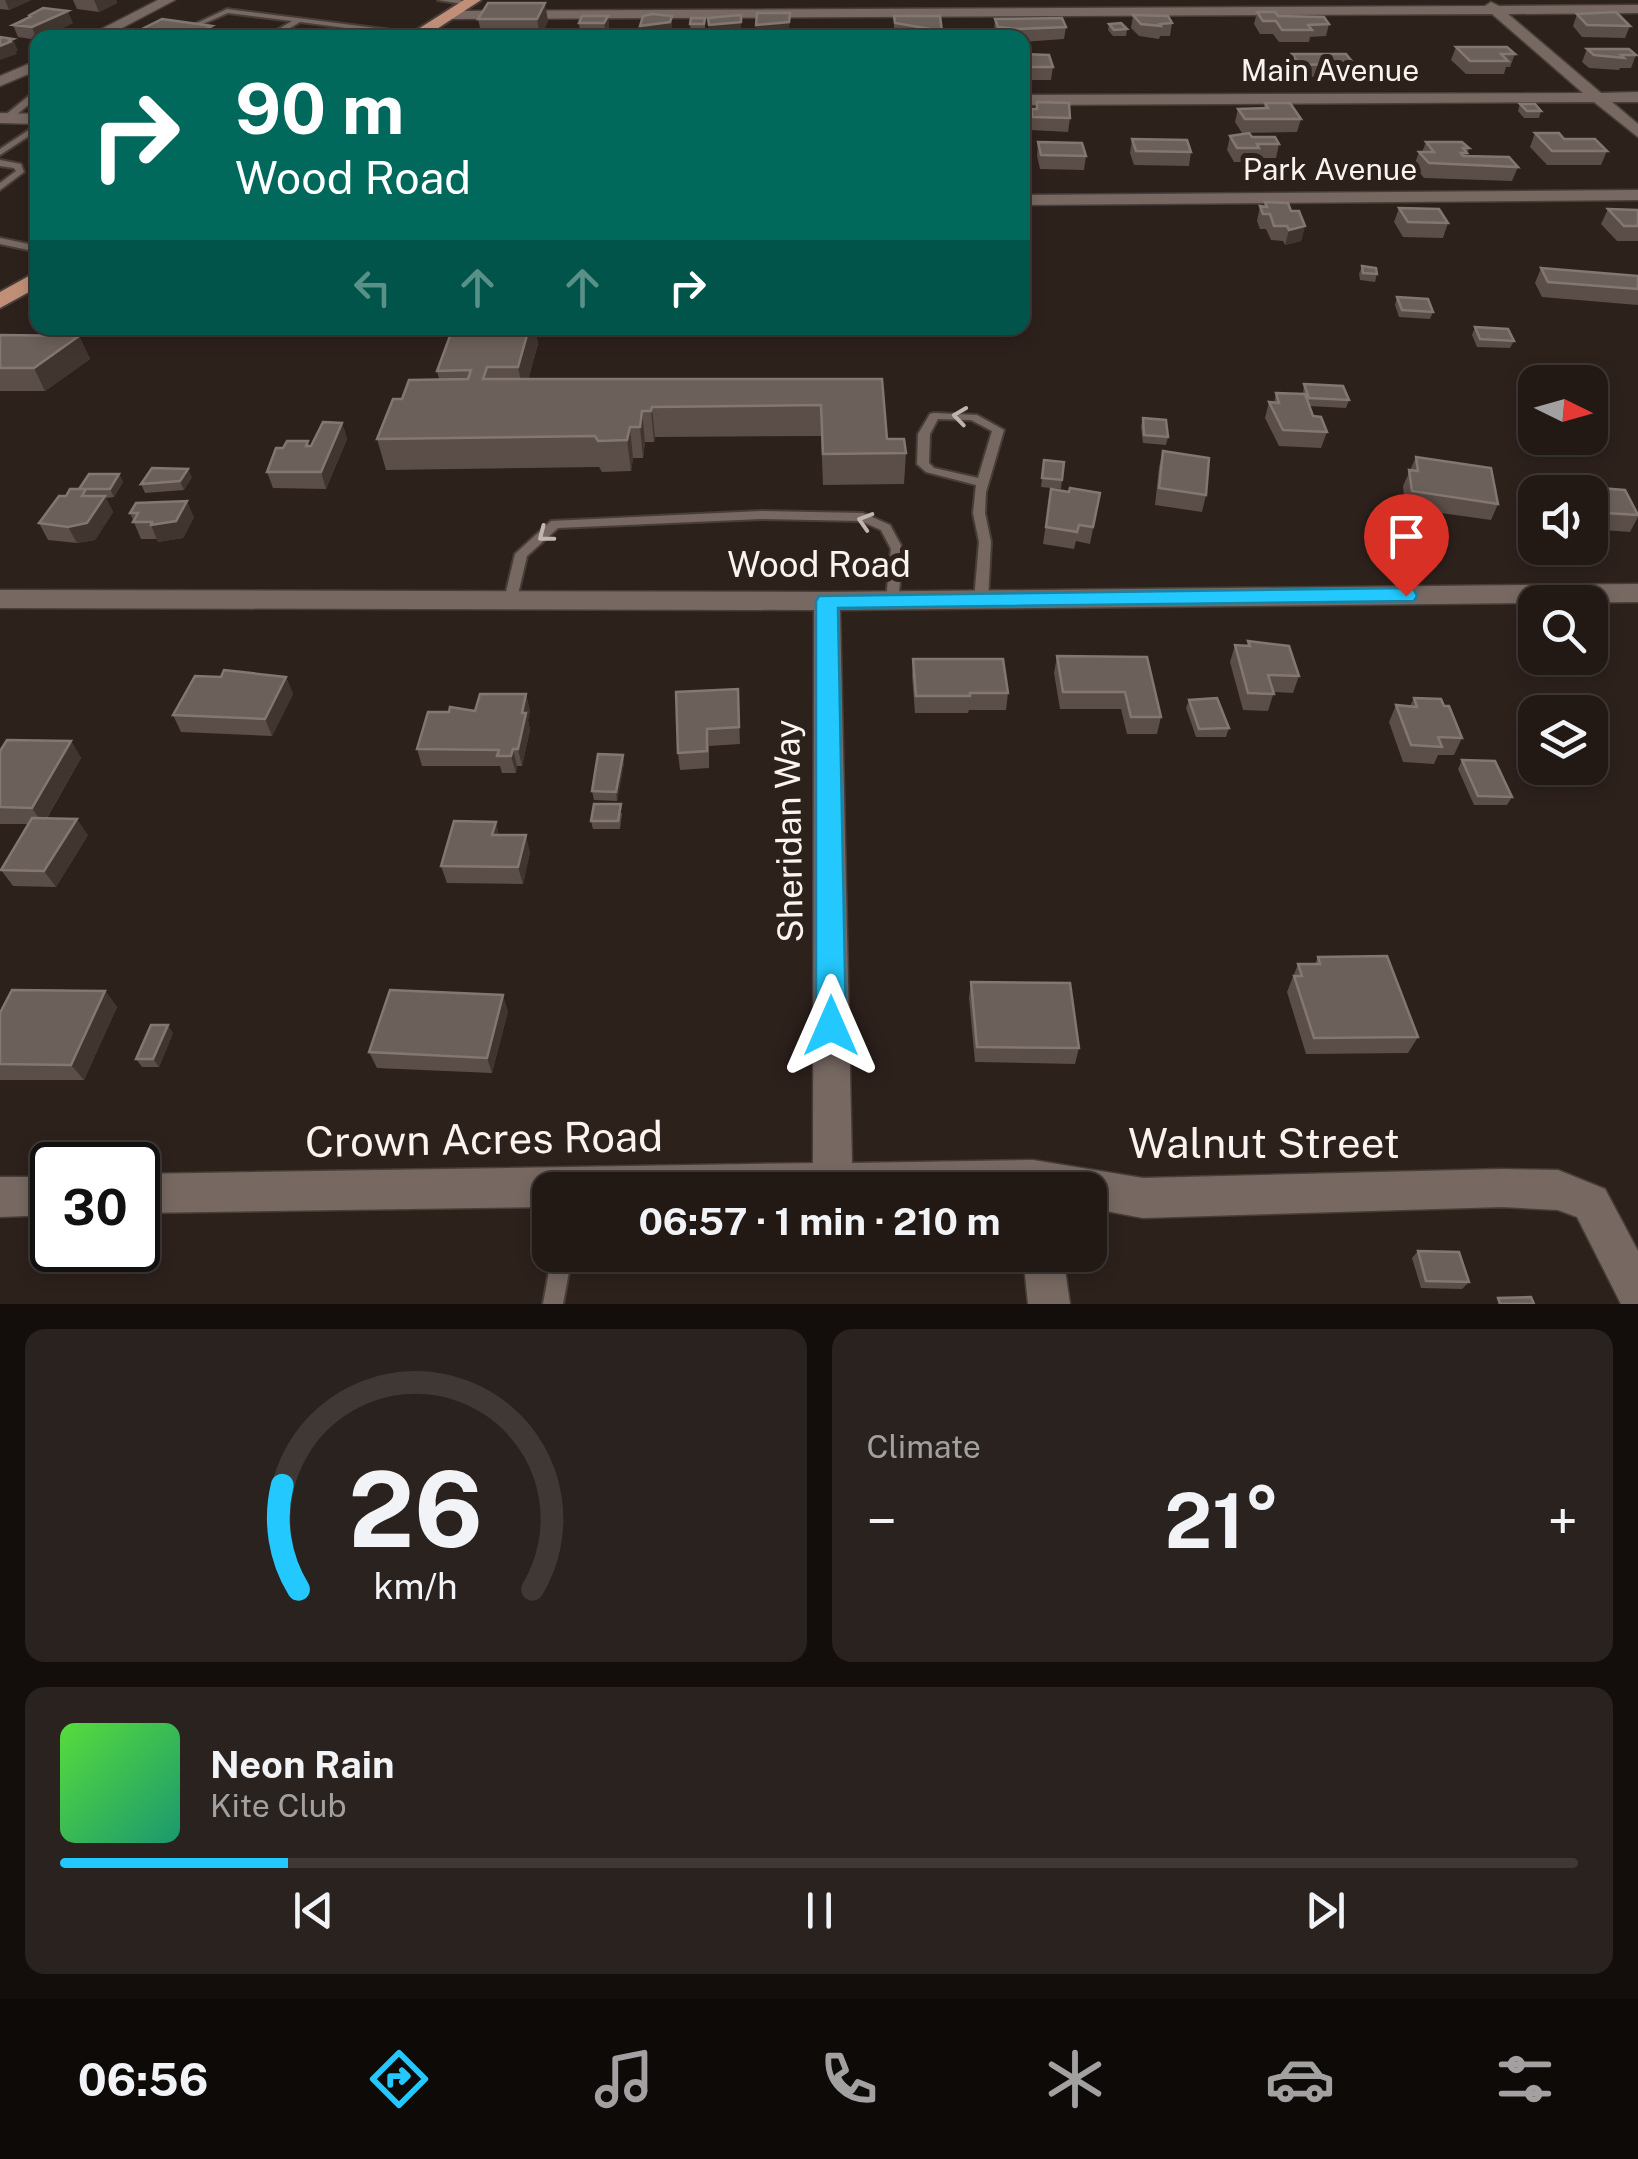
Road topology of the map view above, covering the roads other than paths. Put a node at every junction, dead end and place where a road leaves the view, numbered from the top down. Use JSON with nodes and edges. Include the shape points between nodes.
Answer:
{"nodes":[{"id":1,"x":168,"y":0,"type":"edge"},
{"id":2,"x":471,"y":1,"type":"edge"},
{"id":3,"x":1489,"y":5,"type":"edge"},
{"id":4,"x":444,"y":8,"type":"edge"},
{"id":5,"x":1638,"y":9,"type":"edge"},
{"id":6,"x":298,"y":20,"type":"junction"},
{"id":7,"x":177,"y":28,"type":"edge"},
{"id":8,"x":192,"y":29,"type":"junction"},
{"id":9,"x":108,"y":30,"type":"edge"},
{"id":10,"x":199,"y":30,"type":"edge"},
{"id":11,"x":281,"y":30,"type":"edge"},
{"id":12,"x":370,"y":30,"type":"edge"},
{"id":13,"x":420,"y":30,"type":"edge"},
{"id":14,"x":30,"y":68,"type":"edge"},
{"id":15,"x":0,"y":82,"type":"edge"},
{"id":16,"x":1638,"y":97,"type":"edge"},
{"id":17,"x":1597,"y":98,"type":"junction"},
{"id":18,"x":30,"y":99,"type":"edge"},
{"id":19,"x":1030,"y":100,"type":"edge"},
{"id":20,"x":3,"y":118,"type":"edge"},
{"id":21,"x":30,"y":121,"type":"edge"},
{"id":22,"x":30,"y":129,"type":"edge"},
{"id":23,"x":1638,"y":132,"type":"edge"},
{"id":24,"x":0,"y":153,"type":"edge"},
{"id":25,"x":0,"y":163,"type":"edge"},
{"id":26,"x":0,"y":186,"type":"edge"},
{"id":27,"x":1638,"y":195,"type":"edge"},
{"id":28,"x":1030,"y":200,"type":"edge"},
{"id":29,"x":0,"y":241,"type":"edge"},
{"id":30,"x":30,"y":247,"type":"edge"},
{"id":31,"x":30,"y":282,"type":"edge"},
{"id":32,"x":0,"y":302,"type":"edge"},
{"id":33,"x":982,"y":483,"type":"junction"},
{"id":34,"x":1638,"y":593,"type":"edge"},
{"id":35,"x":0,"y":599,"type":"edge"},
{"id":36,"x":511,"y":600,"type":"junction"},
{"id":37,"x":893,"y":600,"type":"junction"},
{"id":38,"x":981,"y":600,"type":"junction"},
{"id":39,"x":827,"y":601,"type":"junction"},
{"id":40,"x":833,"y":1172,"type":"edge"},
{"id":41,"x":532,"y":1189,"type":"edge"},
{"id":42,"x":1107,"y":1193,"type":"edge"},
{"id":43,"x":160,"y":1194,"type":"edge"},
{"id":44,"x":30,"y":1196,"type":"edge"},
{"id":45,"x":0,"y":1197,"type":"edge"},
{"id":46,"x":559,"y":1272,"type":"edge"},
{"id":47,"x":1045,"y":1272,"type":"edge"},
{"id":48,"x":1638,"y":1293,"type":"edge"},
{"id":49,"x":553,"y":1304,"type":"edge"},
{"id":50,"x":1049,"y":1304,"type":"edge"}],
"edges":[{"from":1,"to":9,"type":"street"},
{"from":2,"to":4,"type":"main road"},
{"from":3,"to":4,"type":"street"},
{"from":3,"to":5,"type":"street"},
{"from":3,"to":17,"type":"street"},
{"from":4,"to":13,"type":"main road"},
{"from":6,"to":8,"type":"lane","via":[[228,11]]},
{"from":6,"to":11,"type":"lane"},
{"from":6,"to":12,"type":"lane"},
{"from":7,"to":8,"type":"lane"},
{"from":8,"to":10,"type":"lane"},
{"from":14,"to":15,"type":"street"},
{"from":16,"to":17,"type":"street","name":"Main Avenue"},
{"from":17,"to":19,"type":"street","name":"Main Avenue"},
{"from":17,"to":23,"type":"street"},
{"from":18,"to":20,"type":"lane"},
{"from":20,"to":21,"type":"street"},
{"from":22,"to":24,"type":"lane"},
{"from":25,"to":26,"type":"lane","via":[[20,172]]},
{"from":27,"to":28,"type":"street","name":"Park Avenue"},
{"from":29,"to":30,"type":"lane"},
{"from":31,"to":32,"type":"main road"},
{"from":33,"to":33,"type":"lane","one_way":true,"via":[[998,430],[973,417],[934,416],[924,434],[923,464]]},
{"from":33,"to":38,"type":"lane"},
{"from":34,"to":38,"type":"street","name":"Wood Road"},
{"from":35,"to":36,"type":"street","name":"Wood Road"},
{"from":37,"to":36,"type":"lane","one_way":true,"via":[[897,549],[886,528],[863,516],[555,524],[521,554]]},
{"from":36,"to":39,"type":"street","name":"Wood Road"},
{"from":37,"to":38,"type":"street","name":"Wood Road"},
{"from":37,"to":39,"type":"street","name":"Wood Road"},
{"from":39,"to":40,"type":"street","name":"Sheridan Way"},
{"from":41,"to":43,"type":"street","name":"Crown Acres Road"},
{"from":42,"to":48,"type":"street","name":"Walnut Street","via":[[1558,1190],[1592,1204]]},
{"from":44,"to":45,"type":"street"},
{"from":46,"to":49,"type":"lane"},
{"from":47,"to":50,"type":"street"}]}
